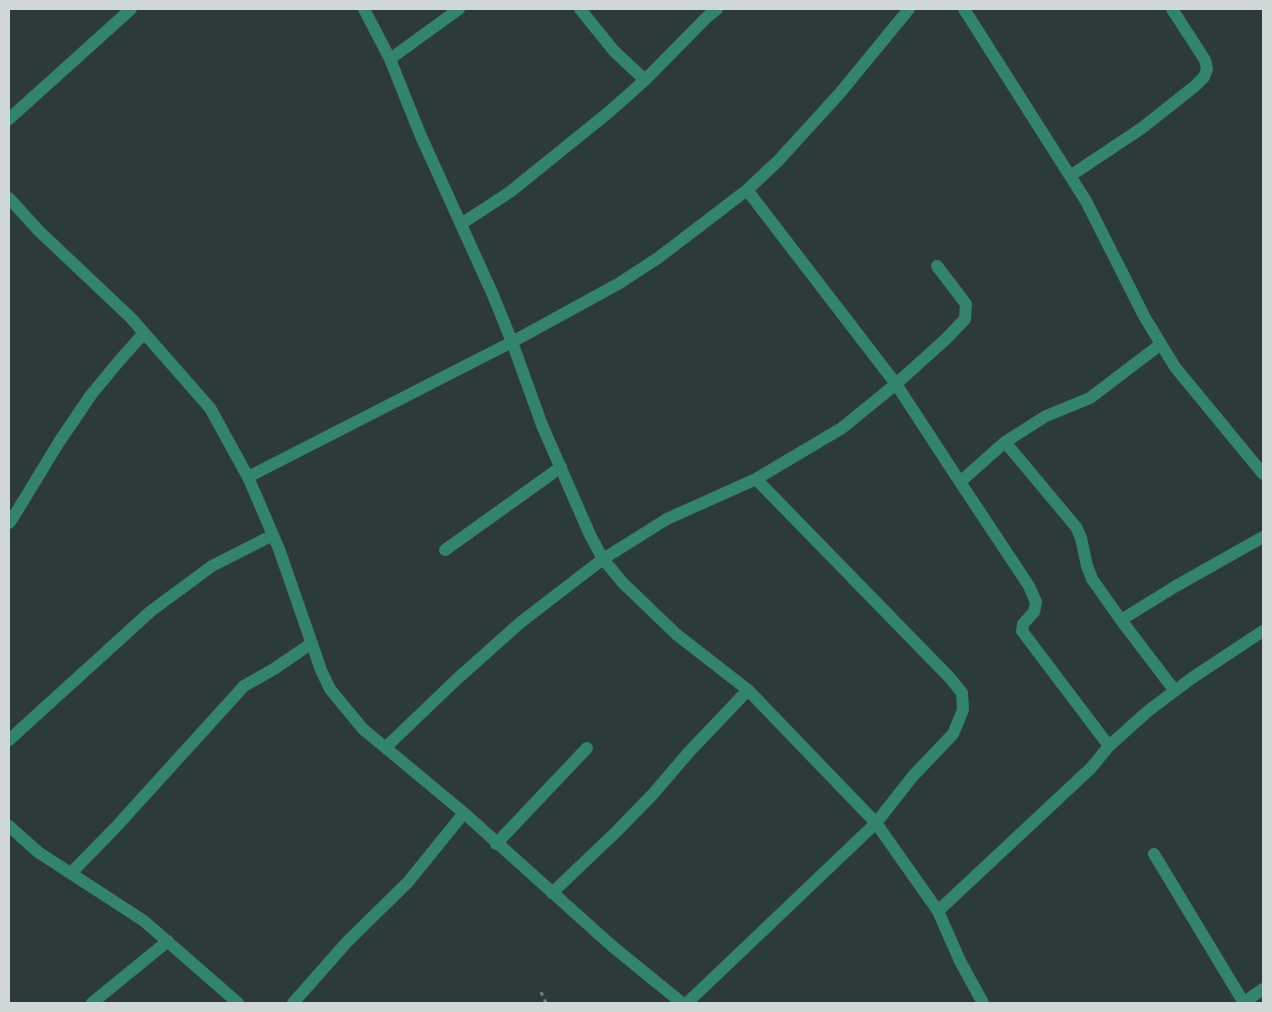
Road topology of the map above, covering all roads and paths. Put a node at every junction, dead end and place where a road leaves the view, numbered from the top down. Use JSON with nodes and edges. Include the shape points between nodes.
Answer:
{"nodes":[{"id":1,"x":131,"y":9,"type":"edge"},
{"id":2,"x":364,"y":9,"type":"edge"},
{"id":3,"x":459,"y":9,"type":"edge"},
{"id":4,"x":580,"y":9,"type":"edge"},
{"id":5,"x":717,"y":9,"type":"edge"},
{"id":6,"x":909,"y":9,"type":"edge"},
{"id":7,"x":964,"y":9,"type":"edge"},
{"id":8,"x":1172,"y":9,"type":"edge"},
{"id":9,"x":390,"y":59,"type":"junction"},
{"id":10,"x":645,"y":80,"type":"junction"},
{"id":11,"x":9,"y":119,"type":"edge"},
{"id":12,"x":1070,"y":176,"type":"junction"},
{"id":13,"x":747,"y":190,"type":"junction"},
{"id":14,"x":9,"y":198,"type":"edge"},
{"id":15,"x":461,"y":224,"type":"junction"},
{"id":16,"x":937,"y":266,"type":"dead end"},
{"id":17,"x":144,"y":333,"type":"junction"},
{"id":18,"x":512,"y":342,"type":"junction"},
{"id":19,"x":1161,"y":344,"type":"junction"},
{"id":20,"x":896,"y":384,"type":"junction"},
{"id":21,"x":1005,"y":442,"type":"junction"},
{"id":22,"x":561,"y":467,"type":"junction"},
{"id":23,"x":1263,"y":474,"type":"edge"},
{"id":24,"x":248,"y":477,"type":"junction"},
{"id":25,"x":756,"y":479,"type":"junction"},
{"id":26,"x":960,"y":482,"type":"junction"},
{"id":27,"x":9,"y":523,"type":"edge"},
{"id":28,"x":273,"y":535,"type":"junction"},
{"id":29,"x":1263,"y":536,"type":"edge"},
{"id":30,"x":445,"y":550,"type":"dead end"},
{"id":31,"x":603,"y":559,"type":"junction"},
{"id":32,"x":1121,"y":620,"type":"junction"},
{"id":33,"x":1263,"y":630,"type":"edge"},
{"id":34,"x":312,"y":643,"type":"junction"},
{"id":35,"x":748,"y":690,"type":"junction"},
{"id":36,"x":1175,"y":691,"type":"junction"},
{"id":37,"x":9,"y":740,"type":"edge"},
{"id":38,"x":1109,"y":746,"type":"junction"},
{"id":39,"x":386,"y":747,"type":"junction"},
{"id":40,"x":588,"y":748,"type":"dead end"},
{"id":41,"x":464,"y":814,"type":"junction"},
{"id":42,"x":876,"y":823,"type":"junction"},
{"id":43,"x":9,"y":826,"type":"edge"},
{"id":44,"x":496,"y":844,"type":"junction"},
{"id":45,"x":1154,"y":854,"type":"dead end"},
{"id":46,"x":71,"y":873,"type":"junction"},
{"id":47,"x":552,"y":893,"type":"junction"},
{"id":48,"x":938,"y":911,"type":"junction"},
{"id":49,"x":168,"y":942,"type":"junction"},
{"id":50,"x":1263,"y":989,"type":"edge"},
{"id":51,"x":541,"y":992,"type":"dead end"},
{"id":52,"x":92,"y":1003,"type":"edge"},
{"id":53,"x":238,"y":1003,"type":"edge"},
{"id":54,"x":294,"y":1003,"type":"edge"},
{"id":55,"x":546,"y":1003,"type":"edge"},
{"id":56,"x":682,"y":1003,"type":"edge"},
{"id":57,"x":687,"y":1003,"type":"edge"},
{"id":58,"x":983,"y":1003,"type":"edge"},
{"id":59,"x":1243,"y":1003,"type":"edge"}],
"edges":[{"from":1,"to":11,"type":"street"},
{"from":2,"to":9,"type":"street"},
{"from":3,"to":9,"type":"street"},
{"from":4,"to":10,"type":"street","via":[[614,51]]},
{"from":5,"to":10,"type":"street"},
{"from":6,"to":13,"type":"street","via":[[840,94]]},
{"from":7,"to":12,"type":"street"},
{"from":8,"to":12,"type":"street","via":[[1205,60],[1207,69],[1204,77],[1142,128]]},
{"from":9,"to":15,"type":"street"},
{"from":10,"to":15,"type":"street","via":[[510,192]]},
{"from":12,"to":19,"type":"street"},
{"from":13,"to":18,"type":"street","via":[[650,264]]},
{"from":13,"to":20,"type":"street"},
{"from":14,"to":17,"type":"street"},
{"from":15,"to":18,"type":"street"},
{"from":16,"to":20,"type":"street","via":[[966,304],[965,318]]},
{"from":17,"to":24,"type":"street","via":[[210,408]]},
{"from":17,"to":27,"type":"street","via":[[92,395]]},
{"from":18,"to":22,"type":"street"},
{"from":18,"to":24,"type":"street"},
{"from":19,"to":21,"type":"street","via":[[1090,398],[1046,416]]},
{"from":19,"to":23,"type":"street","via":[[1175,366]]},
{"from":20,"to":25,"type":"street","via":[[842,428]]},
{"from":20,"to":26,"type":"street"},
{"from":21,"to":26,"type":"street"},
{"from":21,"to":32,"type":"street","via":[[1076,527],[1092,579]]},
{"from":22,"to":30,"type":"street"},
{"from":22,"to":31,"type":"street"},
{"from":24,"to":28,"type":"street"},
{"from":25,"to":31,"type":"street","via":[[668,518]]},
{"from":25,"to":42,"type":"street","via":[[962,693],[963,710],[953,734],[913,776]]},
{"from":26,"to":38,"type":"street","via":[[1029,586],[1036,602],[1034,612],[1023,624],[1022,631]]},
{"from":28,"to":34,"type":"street"},
{"from":28,"to":37,"type":"street","via":[[212,566],[152,611]]},
{"from":29,"to":32,"type":"street"},
{"from":31,"to":35,"type":"street","via":[[676,634]]},
{"from":31,"to":39,"type":"street","via":[[514,628]]},
{"from":32,"to":36,"type":"street"},
{"from":33,"to":36,"type":"street"},
{"from":34,"to":39,"type":"street","via":[[330,689],[364,729]]},
{"from":34,"to":46,"type":"street","via":[[244,686]]},
{"from":35,"to":42,"type":"street"},
{"from":35,"to":47,"type":"street","via":[[617,832]]},
{"from":36,"to":38,"type":"street"},
{"from":38,"to":48,"type":"street","via":[[1091,768]]},
{"from":39,"to":41,"type":"street"},
{"from":40,"to":44,"type":"street"},
{"from":41,"to":44,"type":"street"},
{"from":41,"to":54,"type":"street","via":[[408,882],[347,942]]},
{"from":42,"to":48,"type":"street"},
{"from":42,"to":57,"type":"street"},
{"from":43,"to":46,"type":"street","via":[[38,852]]},
{"from":44,"to":47,"type":"street"},
{"from":45,"to":59,"type":"street"},
{"from":46,"to":49,"type":"street","via":[[144,921]]},
{"from":47,"to":56,"type":"street"},
{"from":48,"to":58,"type":"street"},
{"from":49,"to":52,"type":"street"},
{"from":49,"to":53,"type":"street"},
{"from":50,"to":59,"type":"street"},
{"from":51,"to":55,"type":"path"}]}
